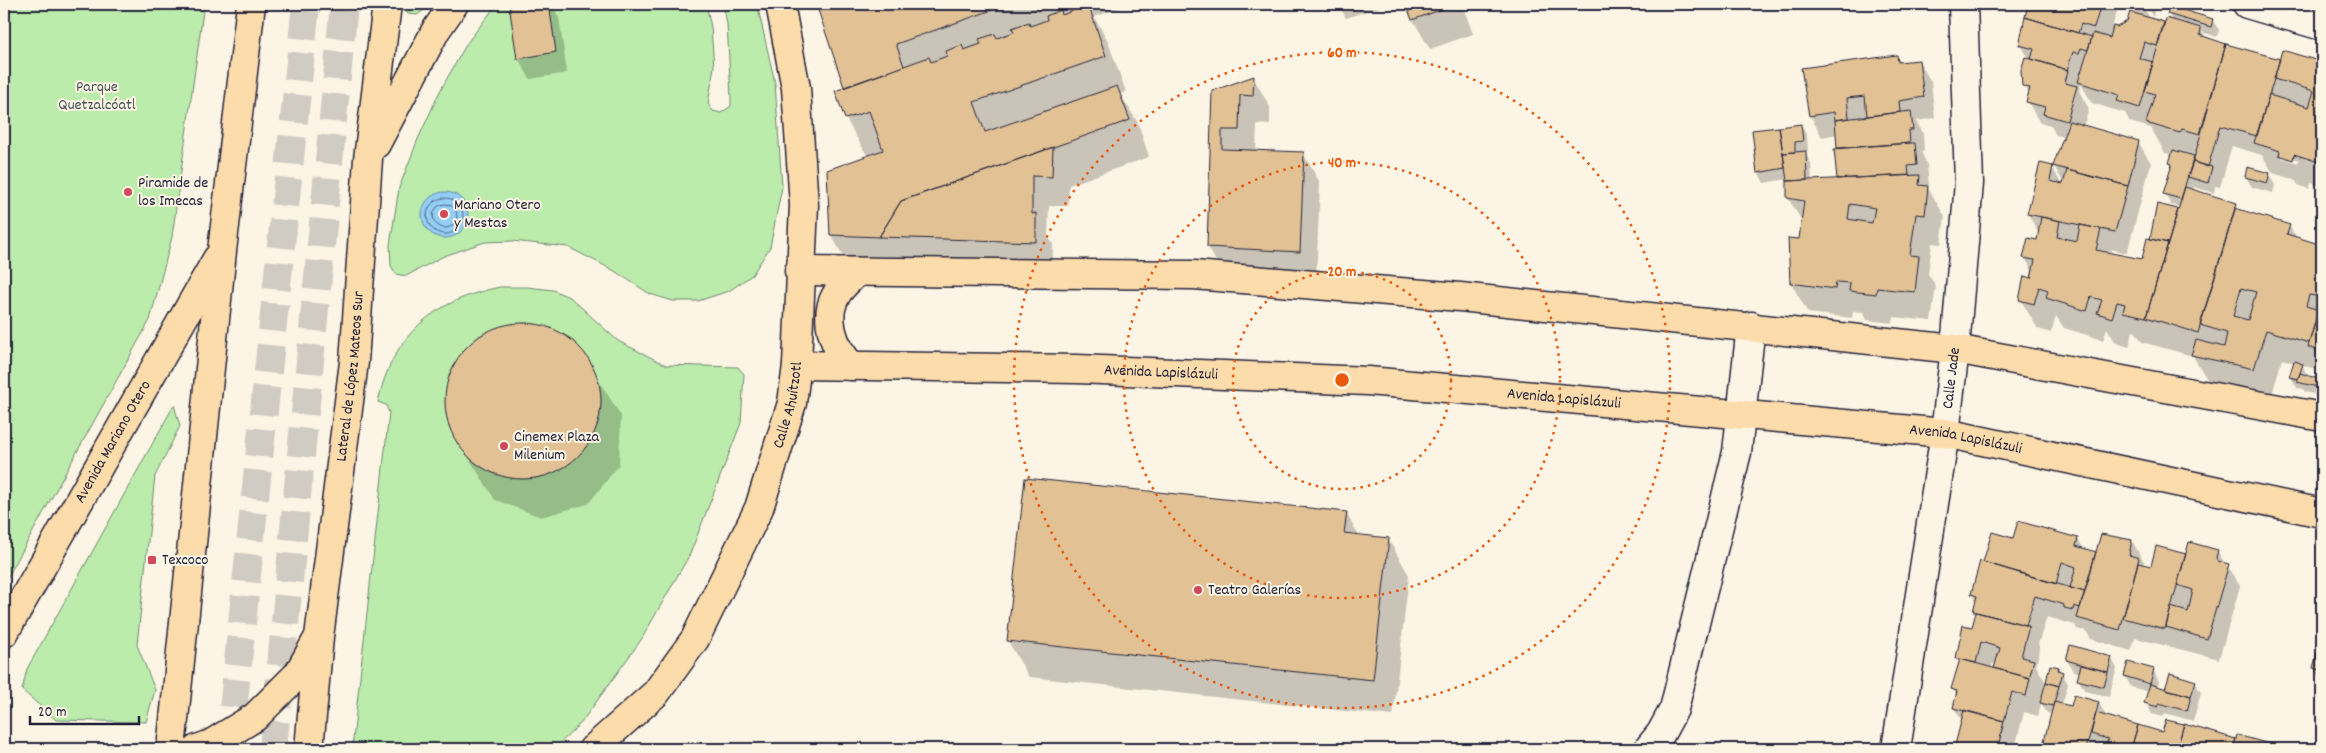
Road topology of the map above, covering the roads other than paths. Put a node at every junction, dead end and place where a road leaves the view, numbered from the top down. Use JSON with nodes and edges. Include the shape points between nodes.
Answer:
{"nodes":[{"id":1,"x":251,"y":4,"type":"edge"},
{"id":2,"x":387,"y":4,"type":"edge"},
{"id":3,"x":454,"y":4,"type":"edge"},
{"id":4,"x":780,"y":4,"type":"edge"},
{"id":5,"x":1963,"y":4,"type":"edge"},
{"id":6,"x":2247,"y":4,"type":"edge"},
{"id":7,"x":2322,"y":26,"type":"edge"},
{"id":8,"x":368,"y":159,"type":"junction"},
{"id":9,"x":222,"y":251,"type":"junction"},
{"id":10,"x":799,"y":271,"type":"junction"},
{"id":11,"x":857,"y":272,"type":"junction"},
{"id":12,"x":1750,"y":326,"type":"junction"},
{"id":13,"x":1955,"y":349,"type":"junction"},
{"id":14,"x":797,"y":365,"type":"junction"},
{"id":15,"x":852,"y":366,"type":"junction"},
{"id":16,"x":1742,"y":414,"type":"junction"},
{"id":17,"x":2322,"y":417,"type":"edge"},
{"id":18,"x":1945,"y":433,"type":"junction"},
{"id":19,"x":2322,"y":513,"type":"edge"},
{"id":20,"x":4,"y":633,"type":"edge"},
{"id":21,"x":319,"y":636,"type":"junction"},
{"id":22,"x":171,"y":749,"type":"edge"},
{"id":23,"x":197,"y":749,"type":"edge"},
{"id":24,"x":309,"y":749,"type":"edge"},
{"id":25,"x":594,"y":749,"type":"edge"},
{"id":26,"x":1648,"y":749,"type":"edge"},
{"id":27,"x":1896,"y":749,"type":"edge"}],
"edges":[{"from":1,"to":9,"type":"main road"},
{"from":2,"to":8,"type":"main road","name":"Lateral de López Mateos Sur"},
{"from":3,"to":8,"type":"main road","via":[[436,30]]},
{"from":4,"to":10,"type":"main road","name":"Calle Ahuítzotl","via":[[796,88],[804,205]]},
{"from":5,"to":13,"type":"street","name":"Calle Jade","via":[[1969,183]]},
{"from":6,"to":7,"type":"street"},
{"from":8,"to":21,"type":"main road","name":"Lateral de López Mateos Sur","via":[[354,362]]},
{"from":9,"to":20,"type":"main road","name":"Avenida Mariano Otero"},
{"from":9,"to":22,"type":"main road"},
{"from":10,"to":11,"type":"main road"},
{"from":10,"to":14,"type":"main road","name":"Calle Ahuítzotl"},
{"from":11,"to":12,"type":"main road","via":[[1194,275]]},
{"from":11,"to":15,"type":"main road","via":[[838,292],[830,311],[832,335],[842,357]]},
{"from":12,"to":13,"type":"main road"},
{"from":12,"to":16,"type":"street"},
{"from":13,"to":17,"type":"main road"},
{"from":13,"to":18,"type":"street","name":"Calle Jade"},
{"from":14,"to":15,"type":"main road","name":"Avenida Lapislázuli"},
{"from":14,"to":25,"type":"main road","name":"Calle Ahuítzotl","via":[[792,403],[759,508],[695,639],[656,693]]},
{"from":15,"to":16,"type":"main road","name":"Avenida Lapislázuli","via":[[1077,369],[1368,381]]},
{"from":16,"to":18,"type":"main road","name":"Avenida Lapislázuli"},
{"from":16,"to":26,"type":"street","via":[[1737,452],[1674,710]]},
{"from":18,"to":19,"type":"main road","name":"Avenida Lapislázuli"},
{"from":18,"to":27,"type":"street","name":"Calle Jade"},
{"from":21,"to":23,"type":"main road","via":[[298,674],[255,717]]},
{"from":21,"to":24,"type":"main road","name":"Lateral de López Mateos Sur"}]}
